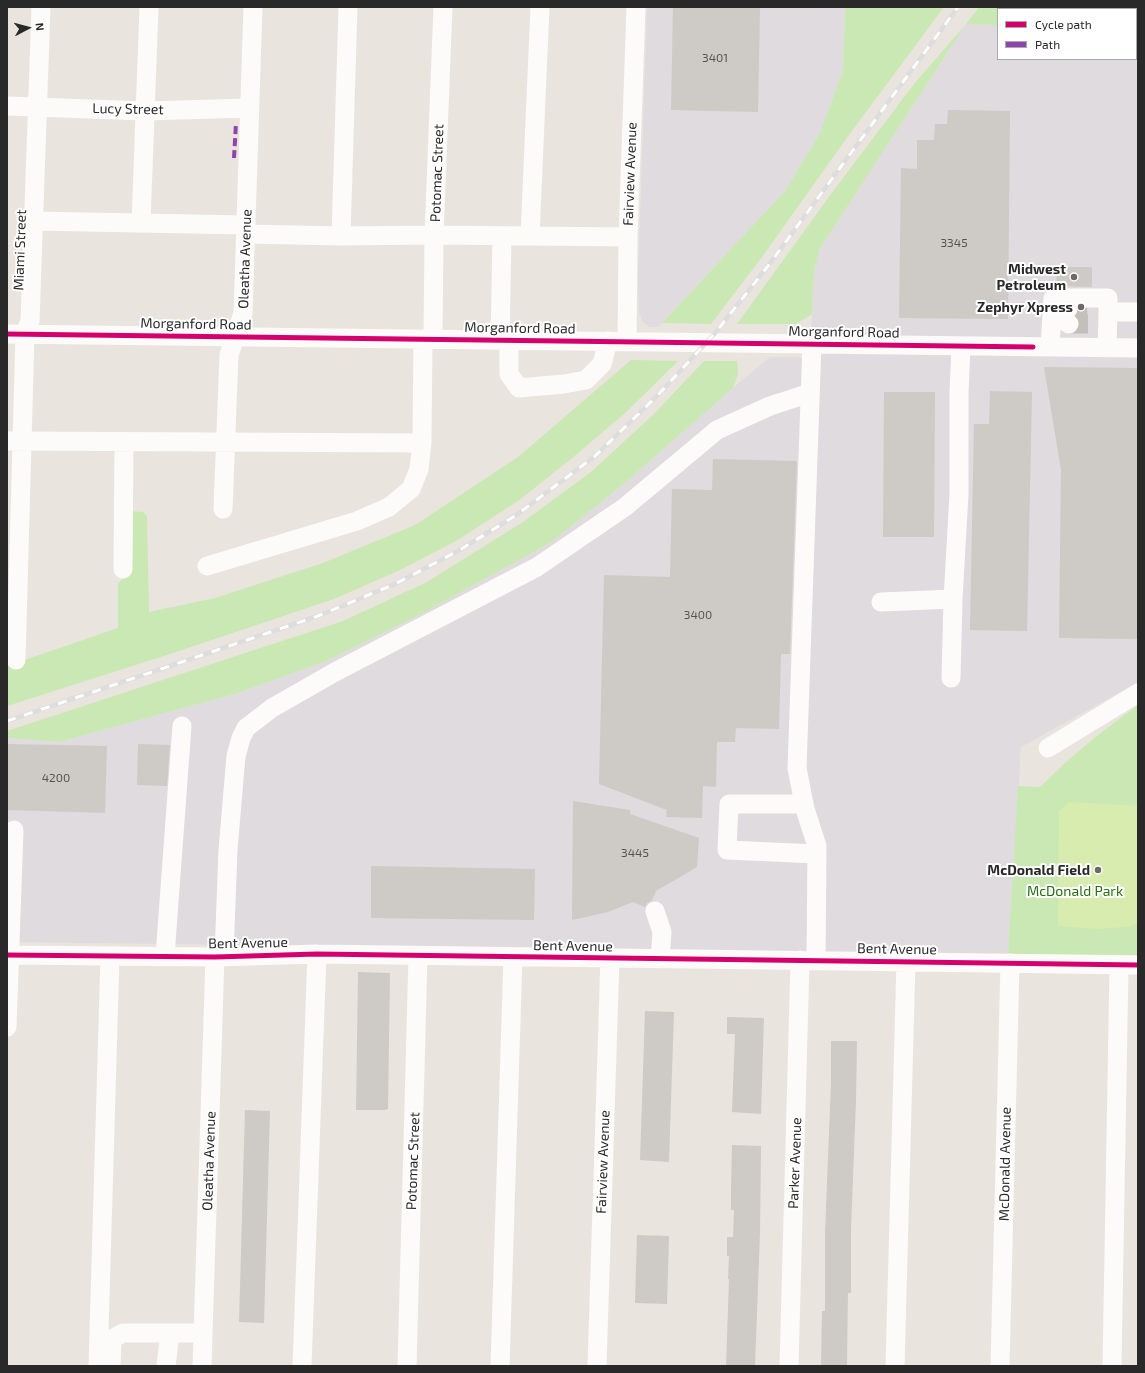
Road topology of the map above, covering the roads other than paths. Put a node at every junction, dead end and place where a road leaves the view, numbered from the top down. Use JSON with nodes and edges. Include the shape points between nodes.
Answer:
{"nodes":[{"id":1,"x":41,"y":7,"type":"edge"},
{"id":2,"x":148,"y":7,"type":"edge"},
{"id":3,"x":253,"y":7,"type":"edge"},
{"id":4,"x":348,"y":7,"type":"edge"},
{"id":5,"x":443,"y":7,"type":"edge"},
{"id":6,"x":540,"y":7,"type":"edge"},
{"id":7,"x":636,"y":7,"type":"edge"},
{"id":8,"x":7,"y":106,"type":"edge"},
{"id":9,"x":38,"y":107,"type":"junction"},
{"id":10,"x":249,"y":108,"type":"junction"},
{"id":11,"x":145,"y":111,"type":"junction"},
{"id":12,"x":33,"y":221,"type":"junction"},
{"id":13,"x":141,"y":223,"type":"junction"},
{"id":14,"x":246,"y":229,"type":"junction"},
{"id":15,"x":434,"y":235,"type":"junction"},
{"id":16,"x":341,"y":236,"type":"junction"},
{"id":17,"x":502,"y":236,"type":"junction"},
{"id":18,"x":530,"y":236,"type":"junction"},
{"id":19,"x":628,"y":237,"type":"junction"},
{"id":20,"x":1138,"y":312,"type":"edge"},
{"id":21,"x":1099,"y":315,"type":"junction"},
{"id":22,"x":16,"y":334,"type":"edge"},
{"id":23,"x":236,"y":337,"type":"junction"},
{"id":24,"x":428,"y":339,"type":"junction"},
{"id":25,"x":504,"y":340,"type":"junction"},
{"id":26,"x":608,"y":341,"type":"junction"},
{"id":27,"x":627,"y":342,"type":"junction"},
{"id":28,"x":812,"y":344,"type":"junction"},
{"id":29,"x":961,"y":346,"type":"junction"},
{"id":30,"x":1050,"y":347,"type":"junction"},
{"id":31,"x":1107,"y":348,"type":"junction"},
{"id":32,"x":1138,"y":348,"type":"edge"},
{"id":33,"x":810,"y":393,"type":"junction"},
{"id":34,"x":15,"y":441,"type":"edge"},
{"id":35,"x":124,"y":442,"type":"junction"},
{"id":36,"x":226,"y":443,"type":"junction"},
{"id":37,"x":422,"y":443,"type":"junction"},
{"id":38,"x":223,"y":509,"type":"dead end"},
{"id":39,"x":207,"y":566,"type":"dead end"},
{"id":40,"x":123,"y":569,"type":"dead end"},
{"id":41,"x":953,"y":599,"type":"junction"},
{"id":42,"x":880,"y":602,"type":"dead end"},
{"id":43,"x":16,"y":660,"type":"dead end"},
{"id":44,"x":951,"y":678,"type":"dead end"},
{"id":45,"x":1138,"y":693,"type":"edge"},
{"id":46,"x":182,"y":726,"type":"dead end"},
{"id":47,"x":1048,"y":748,"type":"dead end"},
{"id":48,"x":804,"y":804,"type":"junction"},
{"id":49,"x":14,"y":830,"type":"dead end"},
{"id":50,"x":817,"y":854,"type":"junction"},
{"id":51,"x":655,"y":911,"type":"dead end"},
{"id":52,"x":317,"y":954,"type":"junction"},
{"id":53,"x":8,"y":955,"type":"edge"},
{"id":54,"x":110,"y":956,"type":"junction"},
{"id":55,"x":165,"y":956,"type":"junction"},
{"id":56,"x":220,"y":956,"type":"junction"},
{"id":57,"x":418,"y":956,"type":"junction"},
{"id":58,"x":513,"y":957,"type":"junction"},
{"id":59,"x":610,"y":958,"type":"junction"},
{"id":60,"x":660,"y":959,"type":"junction"},
{"id":61,"x":808,"y":960,"type":"junction"},
{"id":62,"x":906,"y":961,"type":"junction"},
{"id":63,"x":1010,"y":963,"type":"junction"},
{"id":64,"x":1138,"y":965,"type":"edge"},
{"id":65,"x":1118,"y":966,"type":"junction"},
{"id":66,"x":7,"y":1027,"type":"edge"},
{"id":67,"x":170,"y":1333,"type":"junction"},
{"id":68,"x":203,"y":1333,"type":"junction"},
{"id":69,"x":98,"y":1366,"type":"edge"},
{"id":70,"x":111,"y":1366,"type":"edge"},
{"id":71,"x":166,"y":1366,"type":"edge"},
{"id":72,"x":202,"y":1366,"type":"edge"},
{"id":73,"x":302,"y":1366,"type":"edge"},
{"id":74,"x":406,"y":1366,"type":"edge"},
{"id":75,"x":500,"y":1366,"type":"edge"},
{"id":76,"x":597,"y":1366,"type":"edge"},
{"id":77,"x":789,"y":1366,"type":"edge"},
{"id":78,"x":895,"y":1366,"type":"edge"},
{"id":79,"x":1000,"y":1366,"type":"edge"},
{"id":80,"x":1112,"y":1366,"type":"edge"}],
"edges":[{"from":1,"to":9,"type":"street","name":"Miami Street"},
{"from":2,"to":11,"type":"street"},
{"from":3,"to":10,"type":"street","name":"Oleatha Avenue"},
{"from":4,"to":16,"type":"street"},
{"from":5,"to":15,"type":"street","name":"Potomac Street"},
{"from":6,"to":18,"type":"street"},
{"from":7,"to":19,"type":"street","name":"Fairview Avenue"},
{"from":8,"to":9,"type":"street","name":"Lucy Street"},
{"from":9,"to":11,"type":"street","name":"Lucy Street"},
{"from":9,"to":12,"type":"street","name":"Miami Street"},
{"from":10,"to":11,"type":"street","name":"Lucy Street"},
{"from":10,"to":14,"type":"street","name":"Oleatha Avenue"},
{"from":11,"to":13,"type":"street"},
{"from":12,"to":13,"type":"street"},
{"from":12,"to":22,"type":"street","name":"Miami Street","via":[[30,321]]},
{"from":13,"to":14,"type":"street"},
{"from":14,"to":16,"type":"street"},
{"from":14,"to":23,"type":"street","name":"Oleatha Avenue","via":[[243,313]]},
{"from":15,"to":16,"type":"street"},
{"from":15,"to":17,"type":"street"},
{"from":15,"to":24,"type":"street","name":"Potomac Street"},
{"from":17,"to":18,"type":"street"},
{"from":17,"to":25,"type":"street"},
{"from":18,"to":19,"type":"street"},
{"from":19,"to":27,"type":"street","name":"Fairview Avenue"},
{"from":20,"to":21,"type":"street"},
{"from":21,"to":30,"type":"street","via":[[1108,298],[1053,298],[1062,316]]},
{"from":21,"to":31,"type":"street"},
{"from":22,"to":23,"type":"street","name":"Morganford Road"},
{"from":22,"to":34,"type":"street","name":"Miami Street"},
{"from":23,"to":24,"type":"street","name":"Morganford Road"},
{"from":23,"to":36,"type":"street","name":"Oleatha Avenue","via":[[229,355]]},
{"from":24,"to":25,"type":"street","name":"Morganford Road"},
{"from":24,"to":37,"type":"street","name":"Potomac Street"},
{"from":25,"to":26,"type":"street","name":"Morganford Road"},
{"from":25,"to":26,"type":"street","via":[[509,374],[518,388],[586,380],[602,364]]},
{"from":26,"to":27,"type":"street","name":"Morganford Road"},
{"from":27,"to":28,"type":"street","name":"Morganford Road"},
{"from":28,"to":29,"type":"street","name":"Morganford Road"},
{"from":28,"to":33,"type":"street","name":"Parker Avenue"},
{"from":29,"to":30,"type":"street","name":"Morganford Road"},
{"from":29,"to":41,"type":"street","via":[[959,494]]},
{"from":30,"to":31,"type":"street","name":"Morganford Road"},
{"from":31,"to":32,"type":"street","name":"Morganford Road"},
{"from":33,"to":48,"type":"street","name":"Parker Avenue","via":[[797,768]]},
{"from":33,"to":56,"type":"street","name":"Oleatha Avenue","via":[[770,406],[717,430],[625,507],[537,567],[328,676],[272,708],[246,728],[236,756]]},
{"from":34,"to":35,"type":"street"},
{"from":34,"to":43,"type":"street","name":"Miami Street"},
{"from":35,"to":36,"type":"street"},
{"from":35,"to":40,"type":"street"},
{"from":36,"to":37,"type":"street"},
{"from":36,"to":38,"type":"street","name":"Oleatha Avenue"},
{"from":37,"to":39,"type":"street","name":"Potomac Street","via":[[420,469],[411,489],[389,507],[357,521]]},
{"from":41,"to":42,"type":"street"},
{"from":41,"to":44,"type":"street"},
{"from":45,"to":47,"type":"street"},
{"from":46,"to":55,"type":"street"},
{"from":48,"to":50,"type":"street","name":"Parker Avenue","via":[[817,846]]},
{"from":48,"to":50,"type":"street","via":[[729,804],[727,850]]},
{"from":49,"to":53,"type":"street"},
{"from":50,"to":61,"type":"street","name":"Parker Avenue"},
{"from":51,"to":60,"type":"street","via":[[662,932]]},
{"from":52,"to":56,"type":"street","name":"Bent Avenue"},
{"from":52,"to":57,"type":"street","name":"Bent Avenue"},
{"from":52,"to":73,"type":"street"},
{"from":53,"to":54,"type":"street","name":"Bent Avenue"},
{"from":53,"to":66,"type":"street"},
{"from":54,"to":55,"type":"street","name":"Bent Avenue"},
{"from":54,"to":69,"type":"street"},
{"from":55,"to":56,"type":"street","name":"Bent Avenue"},
{"from":56,"to":68,"type":"street","name":"Oleatha Avenue"},
{"from":57,"to":58,"type":"street","name":"Bent Avenue"},
{"from":57,"to":74,"type":"street","name":"Potomac Street"},
{"from":58,"to":59,"type":"street","name":"Bent Avenue"},
{"from":58,"to":75,"type":"street"},
{"from":59,"to":60,"type":"street","name":"Bent Avenue"},
{"from":59,"to":76,"type":"street","name":"Fairview Avenue"},
{"from":60,"to":61,"type":"street","name":"Bent Avenue"},
{"from":61,"to":62,"type":"street","name":"Bent Avenue"},
{"from":61,"to":77,"type":"street","name":"Parker Avenue"},
{"from":62,"to":63,"type":"street","name":"Bent Avenue"},
{"from":62,"to":78,"type":"street"},
{"from":63,"to":65,"type":"street","name":"Bent Avenue"},
{"from":63,"to":79,"type":"street","name":"McDonald Avenue"},
{"from":64,"to":65,"type":"street","name":"Bent Avenue"},
{"from":65,"to":80,"type":"street"},
{"from":67,"to":68,"type":"street"},
{"from":67,"to":70,"type":"street","via":[[123,1333],[112,1339]]},
{"from":67,"to":71,"type":"street"},
{"from":68,"to":72,"type":"street","name":"Oleatha Avenue"}]}
